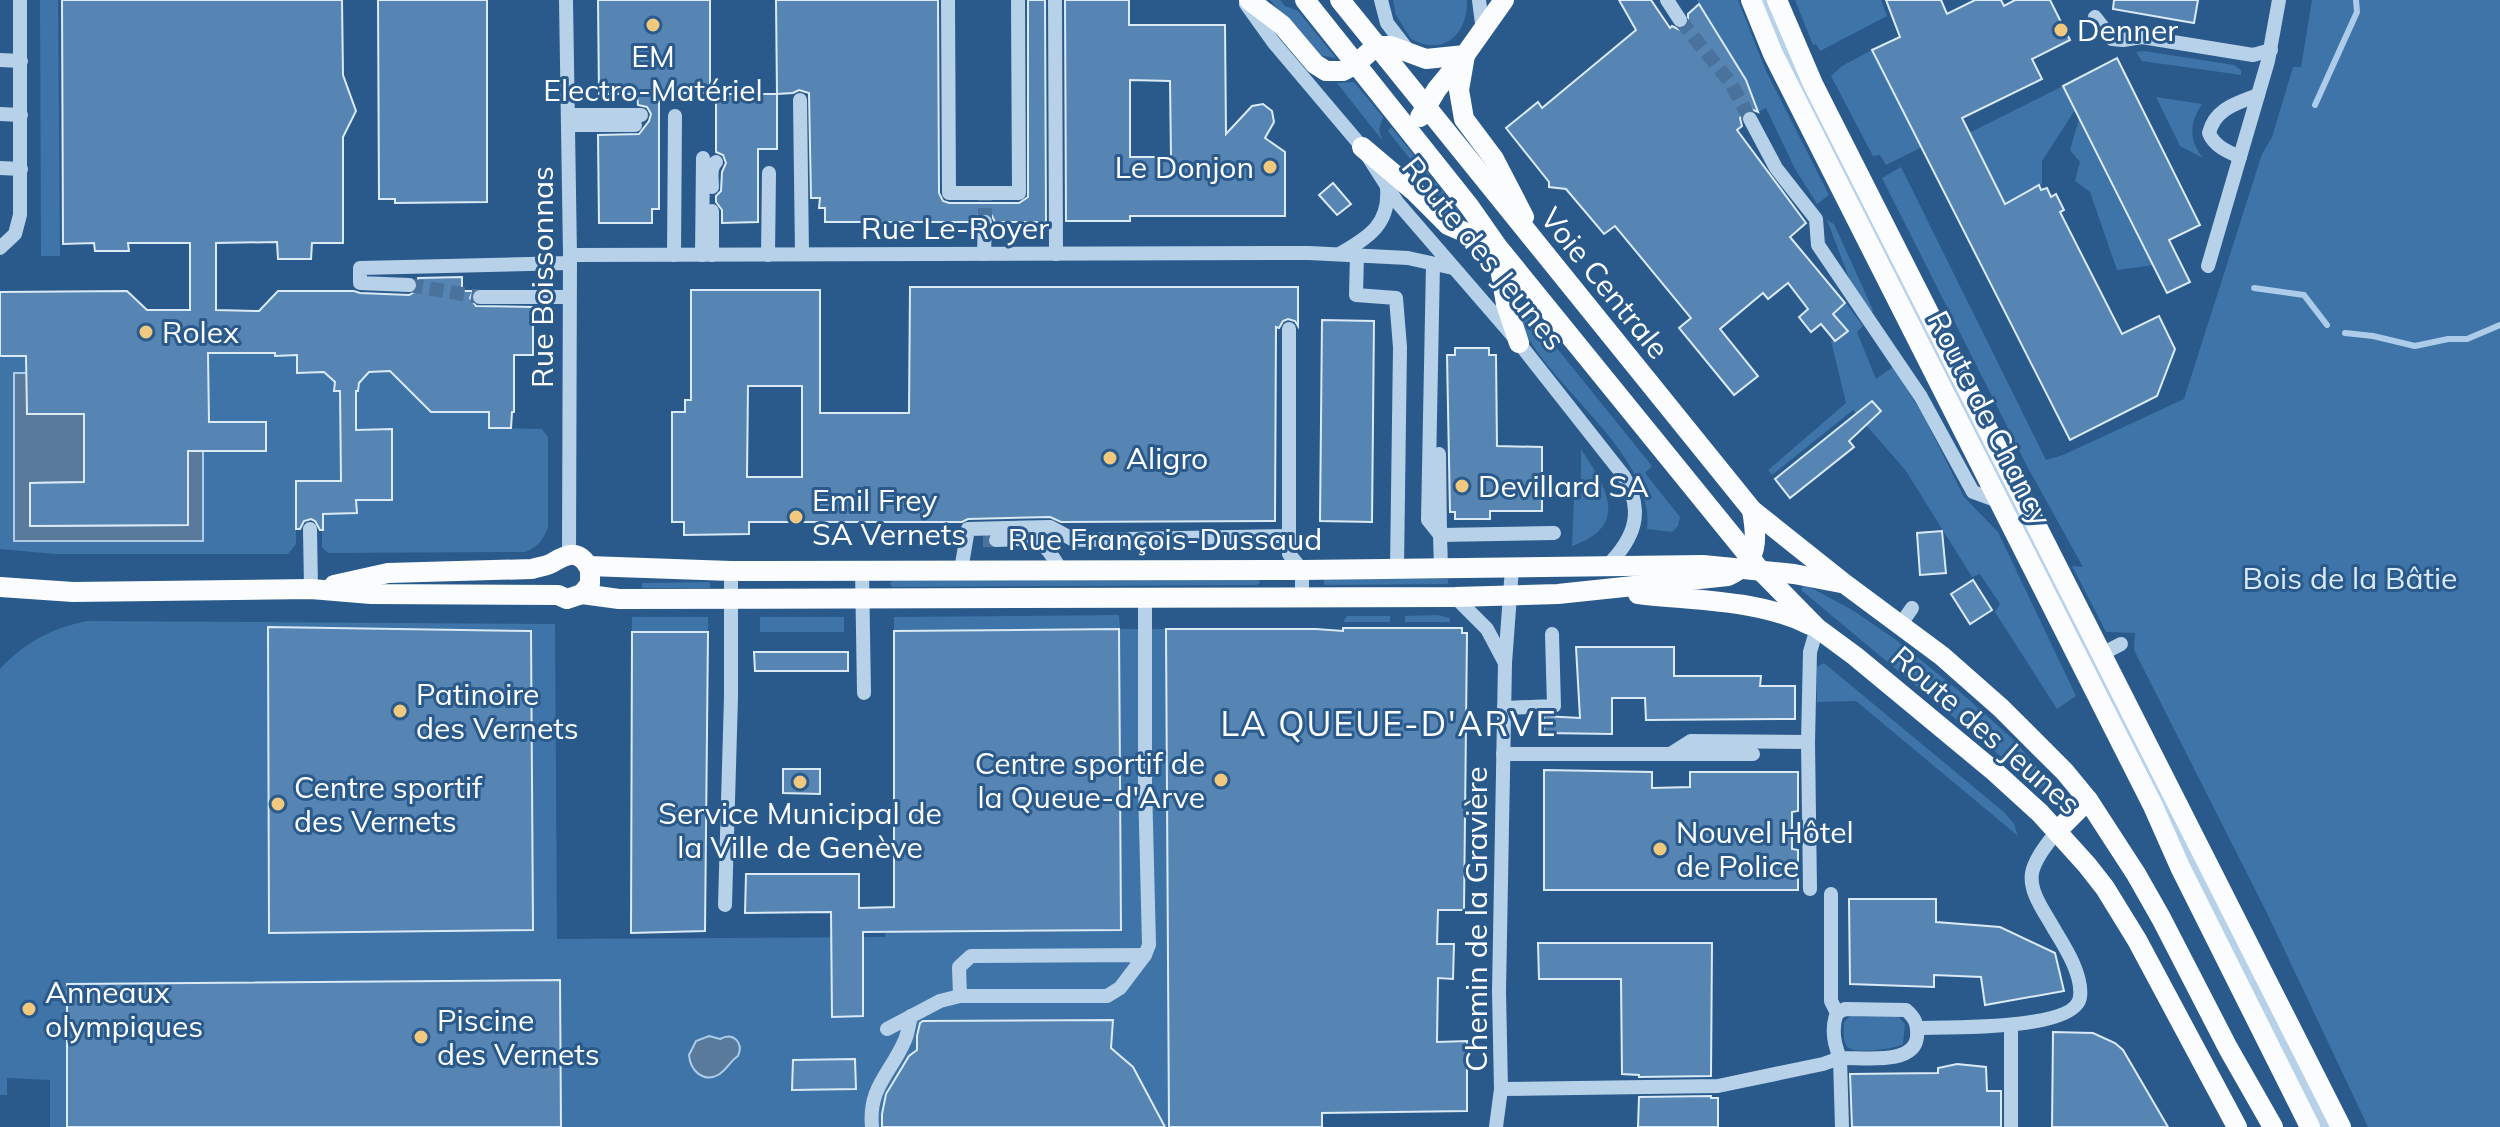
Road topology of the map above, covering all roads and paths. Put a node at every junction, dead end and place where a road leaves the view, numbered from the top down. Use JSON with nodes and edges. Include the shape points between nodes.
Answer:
{"nodes":[{"id":1,"x":20,"y":0,"type":"edge"},
{"id":2,"x":566,"y":0,"type":"edge"},
{"id":3,"x":948,"y":0,"type":"edge"},
{"id":4,"x":1018,"y":0,"type":"edge"},
{"id":5,"x":1055,"y":0,"type":"edge"},
{"id":6,"x":1246,"y":0,"type":"edge"},
{"id":7,"x":1305,"y":0,"type":"edge"},
{"id":8,"x":1340,"y":0,"type":"edge"},
{"id":9,"x":1479,"y":0,"type":"edge"},
{"id":10,"x":1504,"y":0,"type":"edge"},
{"id":11,"x":1667,"y":0,"type":"edge"},
{"id":12,"x":1751,"y":0,"type":"edge"},
{"id":13,"x":1764,"y":0,"type":"edge"},
{"id":14,"x":1777,"y":0,"type":"edge"},
{"id":15,"x":2279,"y":0,"type":"edge"},
{"id":16,"x":1380,"y":1,"type":"edge"},
{"id":17,"x":2095,"y":17,"type":"dead end"},
{"id":18,"x":1680,"y":20,"type":"tunnel mouth"},
{"id":19,"x":1483,"y":31,"type":"junction"},
{"id":20,"x":1376,"y":46,"type":"junction"},
{"id":21,"x":2271,"y":50,"type":"junction"},
{"id":22,"x":1465,"y":55,"type":"junction"},
{"id":23,"x":1417,"y":57,"type":"junction"},
{"id":24,"x":0,"y":60,"type":"edge"},
{"id":25,"x":21,"y":61,"type":"junction"},
{"id":26,"x":1356,"y":64,"type":"junction"},
{"id":27,"x":2258,"y":95,"type":"junction"},
{"id":28,"x":800,"y":100,"type":"dead end"},
{"id":29,"x":1425,"y":106,"type":"junction"},
{"id":30,"x":0,"y":114,"type":"edge"},
{"id":31,"x":21,"y":115,"type":"junction"},
{"id":32,"x":675,"y":116,"type":"dead end"},
{"id":33,"x":1750,"y":119,"type":"tunnel mouth"},
{"id":34,"x":568,"y":120,"type":"junction"},
{"id":35,"x":638,"y":120,"type":"dead end"},
{"id":36,"x":1414,"y":137,"type":"junction"},
{"id":37,"x":1362,"y":147,"type":"junction"},
{"id":38,"x":2240,"y":157,"type":"junction"},
{"id":39,"x":710,"y":160,"type":"dead end"},
{"id":40,"x":0,"y":168,"type":"edge"},
{"id":41,"x":21,"y":169,"type":"junction"},
{"id":42,"x":769,"y":173,"type":"dead end"},
{"id":43,"x":1387,"y":187,"type":"junction"},
{"id":44,"x":985,"y":222,"type":"tunnel mouth"},
{"id":45,"x":1497,"y":246,"type":"junction"},
{"id":46,"x":0,"y":248,"type":"edge"},
{"id":47,"x":802,"y":254,"type":"junction"},
{"id":48,"x":984,"y":254,"type":"junction"},
{"id":49,"x":1056,"y":254,"type":"junction"},
{"id":50,"x":1341,"y":254,"type":"junction"},
{"id":51,"x":1357,"y":254,"type":"junction"},
{"id":52,"x":674,"y":255,"type":"junction"},
{"id":53,"x":707,"y":255,"type":"junction"},
{"id":54,"x":768,"y":255,"type":"junction"},
{"id":55,"x":1545,"y":256,"type":"junction"},
{"id":56,"x":570,"y":259,"type":"junction"},
{"id":57,"x":1433,"y":264,"type":"junction"},
{"id":58,"x":2208,"y":266,"type":"dead end"},
{"id":59,"x":1453,"y":268,"type":"junction"},
{"id":60,"x":409,"y":285,"type":"tunnel mouth"},
{"id":61,"x":480,"y":297,"type":"tunnel mouth"},
{"id":62,"x":569,"y":297,"type":"junction"},
{"id":63,"x":1289,"y":329,"type":"dead end"},
{"id":64,"x":1519,"y":343,"type":"junction"},
{"id":65,"x":1439,"y":454,"type":"dead end"},
{"id":66,"x":1998,"y":501,"type":"junction"},
{"id":67,"x":1752,"y":510,"type":"junction"},
{"id":68,"x":310,"y":529,"type":"dead end"},
{"id":69,"x":1554,"y":533,"type":"dead end"},
{"id":70,"x":1440,"y":535,"type":"junction"},
{"id":71,"x":1289,"y":536,"type":"junction"},
{"id":72,"x":996,"y":540,"type":"tunnel mouth"},
{"id":73,"x":560,"y":559,"type":"junction"},
{"id":74,"x":1612,"y":561,"type":"junction"},
{"id":75,"x":588,"y":566,"type":"junction"},
{"id":76,"x":1751,"y":566,"type":"junction"},
{"id":77,"x":1397,"y":568,"type":"junction"},
{"id":78,"x":1441,"y":568,"type":"junction"},
{"id":79,"x":1512,"y":568,"type":"junction"},
{"id":80,"x":772,"y":570,"type":"junction"},
{"id":81,"x":862,"y":570,"type":"junction"},
{"id":82,"x":961,"y":570,"type":"junction"},
{"id":83,"x":1061,"y":570,"type":"junction"},
{"id":84,"x":1302,"y":570,"type":"junction"},
{"id":85,"x":731,"y":571,"type":"junction"},
{"id":86,"x":1845,"y":584,"type":"junction"},
{"id":87,"x":0,"y":587,"type":"edge"},
{"id":88,"x":311,"y":589,"type":"junction"},
{"id":89,"x":1598,"y":590,"type":"junction"},
{"id":90,"x":582,"y":594,"type":"junction"},
{"id":91,"x":558,"y":595,"type":"junction"},
{"id":92,"x":1510,"y":595,"type":"junction"},
{"id":93,"x":1302,"y":596,"type":"junction"},
{"id":94,"x":1145,"y":597,"type":"junction"},
{"id":95,"x":1455,"y":597,"type":"junction"},
{"id":96,"x":731,"y":598,"type":"junction"},
{"id":97,"x":772,"y":598,"type":"junction"},
{"id":98,"x":862,"y":598,"type":"junction"},
{"id":99,"x":1817,"y":628,"type":"junction"},
{"id":100,"x":1552,"y":634,"type":"dead end"},
{"id":101,"x":2121,"y":644,"type":"dead end"},
{"id":102,"x":2097,"y":657,"type":"junction"},
{"id":103,"x":1505,"y":663,"type":"junction"},
{"id":104,"x":864,"y":693,"type":"dead end"},
{"id":105,"x":1504,"y":708,"type":"junction"},
{"id":106,"x":1808,"y":742,"type":"junction"},
{"id":107,"x":1503,"y":754,"type":"junction"},
{"id":108,"x":1671,"y":754,"type":"junction"},
{"id":109,"x":1753,"y":754,"type":"dead end"},
{"id":110,"x":2088,"y":800,"type":"junction"},
{"id":111,"x":2057,"y":831,"type":"junction"},
{"id":112,"x":1810,"y":889,"type":"dead end"},
{"id":113,"x":1831,"y":894,"type":"dead end"},
{"id":114,"x":725,"y":905,"type":"dead end"},
{"id":115,"x":1145,"y":955,"type":"junction"},
{"id":116,"x":960,"y":996,"type":"junction"},
{"id":117,"x":1837,"y":1013,"type":"junction"},
{"id":118,"x":911,"y":1016,"type":"junction"},
{"id":119,"x":2011,"y":1025,"type":"junction"},
{"id":120,"x":1918,"y":1028,"type":"junction"},
{"id":121,"x":887,"y":1029,"type":"dead end"},
{"id":122,"x":1840,"y":1058,"type":"junction"},
{"id":123,"x":1501,"y":1089,"type":"junction"},
{"id":124,"x":1496,"y":1124,"type":"edge"},
{"id":125,"x":872,"y":1127,"type":"edge"},
{"id":126,"x":1842,"y":1127,"type":"edge"},
{"id":127,"x":2011,"y":1127,"type":"edge"},
{"id":128,"x":2237,"y":1127,"type":"edge"},
{"id":129,"x":2273,"y":1127,"type":"edge"},
{"id":130,"x":2310,"y":1127,"type":"edge"},
{"id":131,"x":2328,"y":1127,"type":"edge"},
{"id":132,"x":2341,"y":1127,"type":"edge"}],
"edges":[{"from":1,"to":25,"type":"street"},
{"from":2,"to":34,"type":"street","name":"Rue Boissonnas"},
{"from":3,"to":4,"type":"street","via":[[949,193],[1019,193]]},
{"from":5,"to":49,"type":"street"},
{"from":6,"to":26,"type":"main road","via":[[1282,25],[1326,71]]},
{"from":6,"to":37,"type":"street","name":"Route des Jeunes","via":[[1274,43]]},
{"from":7,"to":26,"type":"main road","name":"Voie Centrale"},
{"from":8,"to":20,"type":"main road","name":"Voie Centrale"},
{"from":9,"to":19,"type":"street"},
{"from":10,"to":19,"type":"main road"},
{"from":11,"to":18,"type":"street"},
{"from":12,"to":66,"type":"main road","name":"Route de Chancy","via":[[1773,54]]},
{"from":13,"to":102,"type":"street","via":[[1803,89]]},
{"from":14,"to":102,"type":"main road","via":[[1808,73]]},
{"from":15,"to":21,"type":"street"},
{"from":16,"to":20,"type":"street"},
{"from":16,"to":23,"type":"street","via":[[1387,23]]},
{"from":17,"to":21,"type":"street","via":[[2112,39],[2142,37],[2253,55]]},
{"from":19,"to":22,"type":"main road"},
{"from":20,"to":23,"type":"main road"},
{"from":20,"to":26,"type":"main road"},
{"from":20,"to":29,"type":"main road","name":"Voie Centrale"},
{"from":21,"to":27,"type":"street"},
{"from":22,"to":23,"type":"main road"},
{"from":22,"to":29,"type":"main road"},
{"from":22,"to":55,"type":"main road","via":[[1459,90],[1464,119],[1494,159]]},
{"from":24,"to":25,"type":"street"},
{"from":25,"to":31,"type":"street"},
{"from":26,"to":36,"type":"main road","name":"Voie Centrale"},
{"from":27,"to":38,"type":"street"},
{"from":27,"to":38,"type":"street","via":[[2218,113],[2211,126],[2215,142]]},
{"from":28,"to":47,"type":"street"},
{"from":29,"to":36,"type":"main road"},
{"from":29,"to":55,"type":"main road","name":"Voie Centrale"},
{"from":30,"to":31,"type":"street"},
{"from":31,"to":41,"type":"street"},
{"from":32,"to":52,"type":"street"},
{"from":33,"to":66,"type":"street","via":[[1776,168],[1816,219],[1818,245],[1921,397],[1973,492]]},
{"from":34,"to":35,"type":"street"},
{"from":34,"to":56,"type":"street","name":"Rue Boissonnas"},
{"from":36,"to":45,"type":"main road","name":"Voie Centrale"},
{"from":37,"to":43,"type":"street","name":"Route des Jeunes"},
{"from":37,"to":45,"type":"main road","via":[[1448,225]]},
{"from":38,"to":58,"type":"street"},
{"from":39,"to":53,"type":"street"},
{"from":40,"to":41,"type":"street"},
{"from":41,"to":46,"type":"street","via":[[18,226]]},
{"from":42,"to":54,"type":"street"},
{"from":43,"to":50,"type":"street","via":[[1385,214],[1377,229]]},
{"from":43,"to":59,"type":"street","name":"Route des Jeunes"},
{"from":44,"to":48,"type":"street"},
{"from":45,"to":64,"type":"main road","via":[[1506,304]]},
{"from":45,"to":76,"type":"main road","name":"Voie Centrale"},
{"from":47,"to":48,"type":"street","name":"Rue Le-Royer"},
{"from":47,"to":54,"type":"street","name":"Rue Le-Royer"},
{"from":48,"to":49,"type":"street","name":"Rue Le-Royer"},
{"from":49,"to":50,"type":"street","name":"Rue Le-Royer"},
{"from":50,"to":51,"type":"street","name":"Rue Le-Royer"},
{"from":51,"to":57,"type":"street","name":"Rue Le-Royer"},
{"from":51,"to":77,"type":"street","via":[[1356,295],[1396,298]]},
{"from":52,"to":53,"type":"street","name":"Rue Le-Royer"},
{"from":52,"to":56,"type":"street","name":"Rue Le-Royer"},
{"from":53,"to":54,"type":"street","name":"Rue Le-Royer"},
{"from":55,"to":67,"type":"main road","name":"Voie Centrale"},
{"from":56,"to":60,"type":"street","name":"Rue Le-Royer","via":[[360,268],[360,283]]},
{"from":56,"to":62,"type":"street","name":"Rue Boissonnas"},
{"from":57,"to":59,"type":"street","name":"Rue Le-Royer"},
{"from":57,"to":70,"type":"street","via":[[1428,520]]},
{"from":59,"to":64,"type":"street","name":"Route des Jeunes"},
{"from":61,"to":62,"type":"street"},
{"from":62,"to":73,"type":"street","name":"Rue Boissonnas"},
{"from":63,"to":71,"type":"street"},
{"from":64,"to":74,"type":"street","name":"Route des Jeunes","via":[[1631,487],[1635,520],[1629,539]]},
{"from":65,"to":70,"type":"street"},
{"from":66,"to":130,"type":"main road","name":"Route de Chancy"},
{"from":67,"to":76,"type":"main road","via":[[1756,545]]},
{"from":67,"to":86,"type":"main road","name":"Voie Centrale"},
{"from":68,"to":88,"type":"street"},
{"from":69,"to":70,"type":"street"},
{"from":70,"to":78,"type":"street"},
{"from":71,"to":82,"type":"street","via":[[1074,540],[1050,527],[968,529]]},
{"from":71,"to":84,"type":"street","via":[[1289,554]]},
{"from":72,"to":83,"type":"street","via":[[1045,543]]},
{"from":73,"to":75,"type":"main road","via":[[581,558]]},
{"from":73,"to":88,"type":"main road","name":"Rue François-Dussaud","via":[[532,569],[388,573]]},
{"from":73,"to":91,"type":"main road","via":[[547,573]]},
{"from":74,"to":76,"type":"main road","name":"Rue François-Dussaud"},
{"from":74,"to":79,"type":"main road","name":"Rue François-Dussaud"},
{"from":75,"to":85,"type":"main road","name":"Rue François-Dussaud"},
{"from":75,"to":90,"type":"main road","via":[[590,584]]},
{"from":76,"to":86,"type":"main road"},
{"from":76,"to":89,"type":"main road","name":"Rue François-Dussaud","via":[[1718,579]]},
{"from":76,"to":99,"type":"main road","name":"Route des Jeunes"},
{"from":77,"to":78,"type":"main road","name":"Rue François-Dussaud"},
{"from":77,"to":84,"type":"main road","name":"Rue François-Dussaud"},
{"from":78,"to":79,"type":"main road","name":"Rue François-Dussaud"},
{"from":79,"to":92,"type":"street","name":"Chemin de la Gravière"},
{"from":80,"to":81,"type":"main road","name":"Rue François-Dussaud"},
{"from":80,"to":85,"type":"main road","name":"Rue François-Dussaud"},
{"from":80,"to":97,"type":"street"},
{"from":81,"to":82,"type":"main road","name":"Rue François-Dussaud"},
{"from":81,"to":98,"type":"street"},
{"from":82,"to":83,"type":"main road","name":"Rue François-Dussaud"},
{"from":83,"to":84,"type":"main road","name":"Rue François-Dussaud"},
{"from":84,"to":93,"type":"street"},
{"from":85,"to":96,"type":"street"},
{"from":86,"to":110,"type":"main road","name":"Route des Jeunes","via":[[1907,616]]},
{"from":87,"to":88,"type":"main road","name":"Rue François-Dussaud","via":[[73,592]]},
{"from":88,"to":91,"type":"main road","name":"Rue François-Dussaud"},
{"from":89,"to":92,"type":"main road","name":"Rue François-Dussaud"},
{"from":89,"to":99,"type":"main road","name":"Rue François-Dussaud","via":[[1750,606]]},
{"from":90,"to":91,"type":"main road","name":"Rue François-Dussaud","via":[[567,599]]},
{"from":90,"to":96,"type":"main road","name":"Rue François-Dussaud","via":[[619,599]]},
{"from":92,"to":95,"type":"main road","name":"Rue François-Dussaud"},
{"from":92,"to":103,"type":"street","name":"Chemin de la Gravière"},
{"from":93,"to":94,"type":"main road","name":"Rue François-Dussaud"},
{"from":93,"to":95,"type":"main road","name":"Rue François-Dussaud"},
{"from":94,"to":98,"type":"main road","name":"Rue François-Dussaud"},
{"from":94,"to":115,"type":"street"},
{"from":95,"to":103,"type":"street","name":"Chemin de la Gravière","via":[[1487,629]]},
{"from":96,"to":97,"type":"main road","name":"Rue François-Dussaud"},
{"from":96,"to":114,"type":"street"},
{"from":97,"to":98,"type":"main road","name":"Rue François-Dussaud"},
{"from":98,"to":104,"type":"street"},
{"from":99,"to":106,"type":"street","via":[[1810,652]]},
{"from":99,"to":111,"type":"main road","name":"Route des Jeunes","via":[[1995,772]]},
{"from":100,"to":105,"type":"street","via":[[1554,706]]},
{"from":101,"to":102,"type":"street"},
{"from":102,"to":131,"type":"street"},
{"from":102,"to":132,"type":"main road"},
{"from":103,"to":105,"type":"street","name":"Chemin de la Gravière"},
{"from":105,"to":107,"type":"street","name":"Chemin de la Gravière"},
{"from":106,"to":108,"type":"street","via":[[1691,741]]},
{"from":106,"to":112,"type":"street"},
{"from":107,"to":108,"type":"street"},
{"from":107,"to":123,"type":"street","name":"Chemin de la Gravière"},
{"from":108,"to":109,"type":"street"},
{"from":110,"to":111,"type":"main road"},
{"from":110,"to":129,"type":"main road","name":"Route des Jeunes","via":[[2161,918]]},
{"from":111,"to":119,"type":"street","via":[[2037,860],[2032,883],[2075,971],[2080,998],[2063,1014]]},
{"from":111,"to":128,"type":"main road","name":"Route des Jeunes","via":[[2127,921]]},
{"from":113,"to":117,"type":"street","via":[[1831,1001]]},
{"from":115,"to":116,"type":"street","via":[[1120,988],[1107,996]]},
{"from":115,"to":116,"type":"street","via":[[971,956],[959,967]]},
{"from":116,"to":118,"type":"street"},
{"from":117,"to":120,"type":"street","via":[[1906,1010]]},
{"from":117,"to":122,"type":"street","via":[[1835,1045]]},
{"from":118,"to":121,"type":"street"},
{"from":118,"to":125,"type":"street","via":[[906,1038],[874,1095]]},
{"from":119,"to":120,"type":"street"},
{"from":119,"to":127,"type":"street"},
{"from":120,"to":122,"type":"street","via":[[1916,1044],[1898,1057]]},
{"from":122,"to":123,"type":"street","via":[[1718,1086]]},
{"from":122,"to":126,"type":"street"},
{"from":123,"to":124,"type":"street","name":"Chemin de la Gravière"}]}
